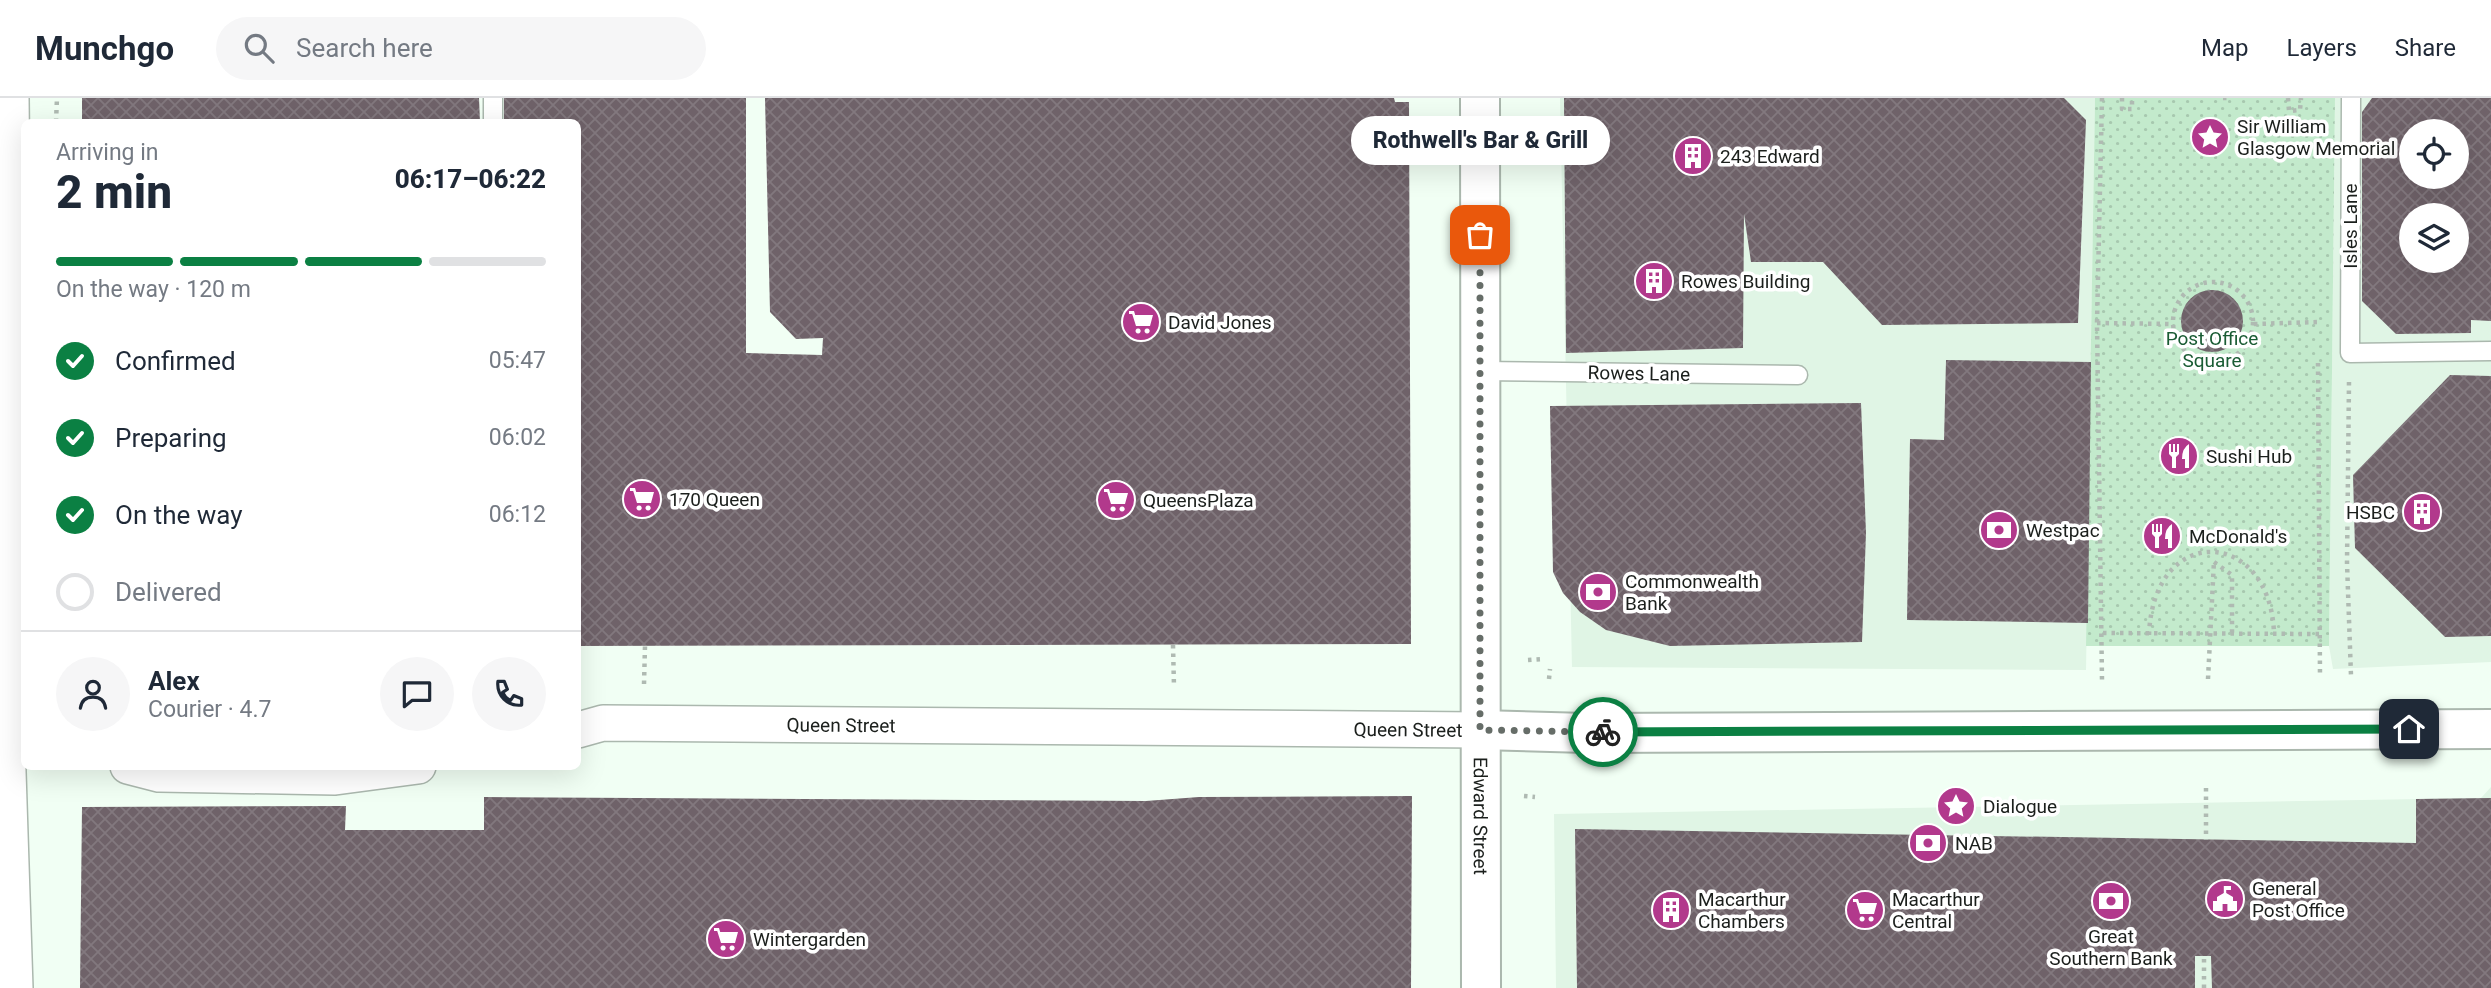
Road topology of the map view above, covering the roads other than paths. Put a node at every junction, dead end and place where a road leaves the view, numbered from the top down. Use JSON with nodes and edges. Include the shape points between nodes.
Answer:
{"nodes":[{"id":1,"x":11,"y":98,"type":"edge"},
{"id":2,"x":493,"y":98,"type":"edge"},
{"id":3,"x":1480,"y":98,"type":"edge"},
{"id":4,"x":2351,"y":98,"type":"edge"},
{"id":5,"x":493,"y":119,"type":"edge"},
{"id":6,"x":2491,"y":351,"type":"edge"},
{"id":7,"x":13,"y":360,"type":"edge"},
{"id":8,"x":1480,"y":371,"type":"junction"},
{"id":9,"x":1798,"y":374,"type":"dead end"},
{"id":10,"x":581,"y":729,"type":"edge"},
{"id":11,"x":2491,"y":729,"type":"edge"},
{"id":12,"x":1480,"y":730,"type":"junction"},
{"id":13,"x":10,"y":741,"type":"edge"},
{"id":14,"x":144,"y":770,"type":"edge"},
{"id":15,"x":388,"y":770,"type":"edge"},
{"id":16,"x":15,"y":988,"type":"edge"},
{"id":17,"x":1481,"y":988,"type":"edge"}],
"edges":[{"from":1,"to":7,"type":"street"},
{"from":2,"to":5,"type":"lane"},
{"from":3,"to":8,"type":"street","name":"Edward Street"},
{"from":4,"to":6,"type":"lane","name":"Isles Lane","via":[[2350,353]]},
{"from":7,"to":13,"type":"street"},
{"from":8,"to":9,"type":"lane","name":"Rowes Lane"},
{"from":8,"to":12,"type":"street","name":"Edward Street"},
{"from":10,"to":12,"type":"street","name":"Queen Street","via":[[603,723]]},
{"from":11,"to":12,"type":"street","name":"Queen Street"},
{"from":12,"to":17,"type":"street","name":"Edward Street"},
{"from":13,"to":16,"type":"street"},
{"from":14,"to":15,"type":"street","via":[[335,777]]}]}
